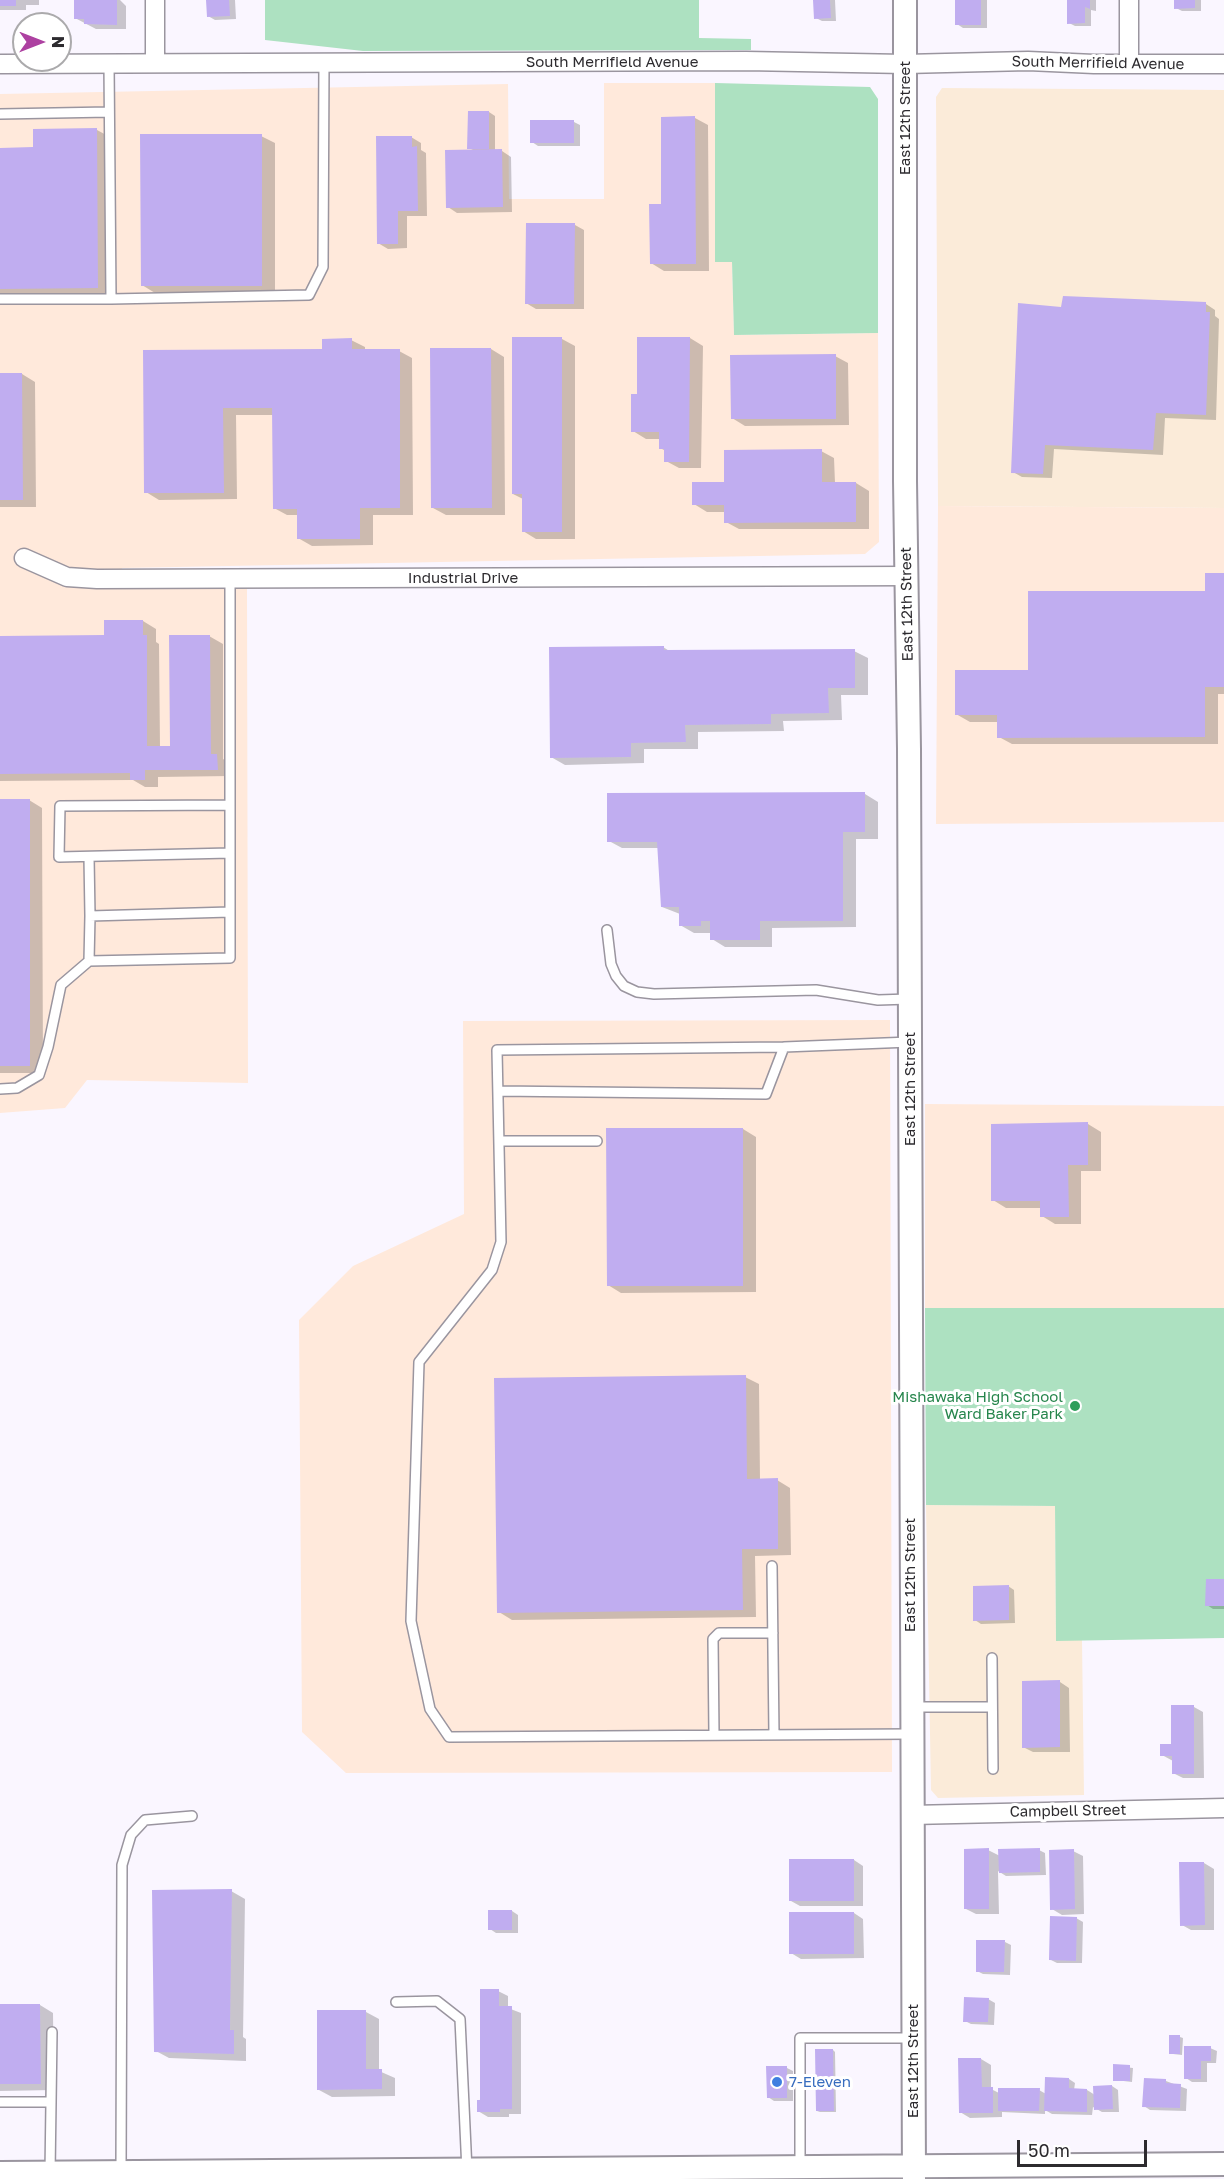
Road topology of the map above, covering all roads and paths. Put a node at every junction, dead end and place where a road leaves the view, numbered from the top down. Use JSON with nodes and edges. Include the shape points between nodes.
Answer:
{"nodes":[{"id":1,"x":155,"y":0,"type":"edge"},
{"id":2,"x":905,"y":0,"type":"edge"},
{"id":3,"x":1129,"y":0,"type":"edge"},
{"id":4,"x":324,"y":62,"type":"junction"},
{"id":5,"x":155,"y":63,"type":"junction"},
{"id":6,"x":0,"y":64,"type":"edge"},
{"id":7,"x":108,"y":64,"type":"junction"},
{"id":8,"x":905,"y":64,"type":"junction"},
{"id":9,"x":1129,"y":64,"type":"junction"},
{"id":10,"x":1224,"y":64,"type":"edge"},
{"id":11,"x":108,"y":112,"type":"junction"},
{"id":12,"x":0,"y":114,"type":"edge"},
{"id":13,"x":111,"y":298,"type":"junction"},
{"id":14,"x":0,"y":300,"type":"edge"},
{"id":15,"x":24,"y":558,"type":"dead end"},
{"id":16,"x":907,"y":576,"type":"junction"},
{"id":17,"x":230,"y":579,"type":"junction"},
{"id":18,"x":230,"y":805,"type":"junction"},
{"id":19,"x":230,"y":853,"type":"junction"},
{"id":20,"x":89,"y":857,"type":"junction"},
{"id":21,"x":230,"y":912,"type":"junction"},
{"id":22,"x":90,"y":916,"type":"junction"},
{"id":23,"x":607,"y":930,"type":"dead end"},
{"id":24,"x":89,"y":961,"type":"junction"},
{"id":25,"x":909,"y":999,"type":"junction"},
{"id":26,"x":910,"y":1042,"type":"junction"},
{"id":27,"x":784,"y":1047,"type":"junction"},
{"id":28,"x":0,"y":1089,"type":"edge"},
{"id":29,"x":498,"y":1091,"type":"junction"},
{"id":30,"x":499,"y":1141,"type":"junction"},
{"id":31,"x":597,"y":1142,"type":"dead end"},
{"id":32,"x":772,"y":1566,"type":"dead end"},
{"id":33,"x":773,"y":1633,"type":"junction"},
{"id":34,"x":992,"y":1658,"type":"dead end"},
{"id":35,"x":910,"y":1707,"type":"junction"},
{"id":36,"x":992,"y":1707,"type":"junction"},
{"id":37,"x":910,"y":1734,"type":"junction"},
{"id":38,"x":714,"y":1735,"type":"junction"},
{"id":39,"x":774,"y":1735,"type":"junction"},
{"id":40,"x":993,"y":1769,"type":"dead end"},
{"id":41,"x":1224,"y":1808,"type":"edge"},
{"id":42,"x":911,"y":1815,"type":"junction"},
{"id":43,"x":192,"y":1816,"type":"dead end"},
{"id":44,"x":396,"y":2002,"type":"dead end"},
{"id":45,"x":52,"y":2032,"type":"dead end"},
{"id":46,"x":912,"y":2038,"type":"junction"},
{"id":47,"x":0,"y":2102,"type":"edge"},
{"id":48,"x":51,"y":2102,"type":"junction"},
{"id":49,"x":1224,"y":2164,"type":"edge"},
{"id":50,"x":800,"y":2167,"type":"junction"},
{"id":51,"x":0,"y":2173,"type":"edge"},
{"id":52,"x":50,"y":2173,"type":"junction"},
{"id":53,"x":121,"y":2173,"type":"junction"},
{"id":54,"x":743,"y":2173,"type":"edge"},
{"id":55,"x":914,"y":2173,"type":"edge"},
{"id":56,"x":467,"y":2175,"type":"edge"},
{"id":57,"x":294,"y":2176,"type":"edge"}],
"edges":[{"from":1,"to":5,"type":"street"},
{"from":2,"to":8,"type":"street","name":"East 12th Street"},
{"from":3,"to":9,"type":"street"},
{"from":4,"to":5,"type":"street","name":"South Merrifield Avenue"},
{"from":4,"to":8,"type":"street","name":"South Merrifield Avenue"},
{"from":4,"to":13,"type":"lane","via":[[323,267],[309,296]]},
{"from":5,"to":7,"type":"street","name":"South Merrifield Avenue"},
{"from":6,"to":7,"type":"street","name":"South Merrifield Avenue"},
{"from":7,"to":11,"type":"lane"},
{"from":8,"to":9,"type":"street","name":"South Merrifield Avenue"},
{"from":8,"to":16,"type":"street","name":"East 12th Street"},
{"from":9,"to":10,"type":"street","name":"South Merrifield Avenue"},
{"from":11,"to":12,"type":"lane"},
{"from":11,"to":13,"type":"lane"},
{"from":13,"to":14,"type":"lane"},
{"from":15,"to":17,"type":"street","name":"Industrial Drive","via":[[67,577]]},
{"from":16,"to":17,"type":"street","name":"Industrial Drive"},
{"from":16,"to":25,"type":"street","name":"East 12th Street"},
{"from":17,"to":18,"type":"lane"},
{"from":18,"to":19,"type":"lane"},
{"from":18,"to":20,"type":"lane","via":[[60,806],[59,857]]},
{"from":19,"to":20,"type":"lane"},
{"from":19,"to":21,"type":"lane"},
{"from":20,"to":22,"type":"lane"},
{"from":21,"to":22,"type":"lane"},
{"from":21,"to":24,"type":"lane","via":[[230,958]]},
{"from":22,"to":24,"type":"lane"},
{"from":23,"to":25,"type":"lane","via":[[616,976],[624,986],[637,992],[816,990],[878,1000]]},
{"from":24,"to":28,"type":"lane","via":[[61,985],[39,1076],[17,1088]]},
{"from":25,"to":26,"type":"street","name":"East 12th Street"},
{"from":26,"to":27,"type":"lane"},
{"from":26,"to":35,"type":"street","name":"East 12th Street"},
{"from":27,"to":29,"type":"lane","via":[[766,1094]]},
{"from":27,"to":29,"type":"lane","via":[[497,1050]]},
{"from":29,"to":30,"type":"lane"},
{"from":30,"to":31,"type":"lane"},
{"from":30,"to":38,"type":"lane","via":[[501,1242],[492,1270],[419,1362],[411,1621],[430,1709],[449,1737]]},
{"from":32,"to":33,"type":"lane"},
{"from":33,"to":38,"type":"lane","via":[[719,1633],[712,1639]]},
{"from":33,"to":39,"type":"lane"},
{"from":34,"to":36,"type":"lane"},
{"from":35,"to":36,"type":"lane"},
{"from":35,"to":37,"type":"street","name":"East 12th Street"},
{"from":36,"to":40,"type":"lane"},
{"from":37,"to":39,"type":"lane"},
{"from":37,"to":42,"type":"street","name":"East 12th Street"},
{"from":38,"to":39,"type":"lane"},
{"from":41,"to":42,"type":"street","name":"Campbell Street"},
{"from":42,"to":46,"type":"street","name":"East 12th Street"},
{"from":43,"to":53,"type":"lane","via":[[145,1820],[131,1834],[122,1866]]},
{"from":44,"to":56,"type":"lane","via":[[437,2001],[460,2019]]},
{"from":45,"to":48,"type":"lane"},
{"from":46,"to":50,"type":"lane","via":[[800,2038]]},
{"from":46,"to":55,"type":"street","name":"East 12th Street"},
{"from":47,"to":48,"type":"lane"},
{"from":48,"to":52,"type":"lane"},
{"from":49,"to":55,"type":"street"},
{"from":50,"to":54,"type":"street"},
{"from":50,"to":55,"type":"street"},
{"from":51,"to":52,"type":"street"},
{"from":52,"to":53,"type":"street"},
{"from":53,"to":57,"type":"street"},
{"from":54,"to":56,"type":"street"},
{"from":56,"to":57,"type":"street"}]}
